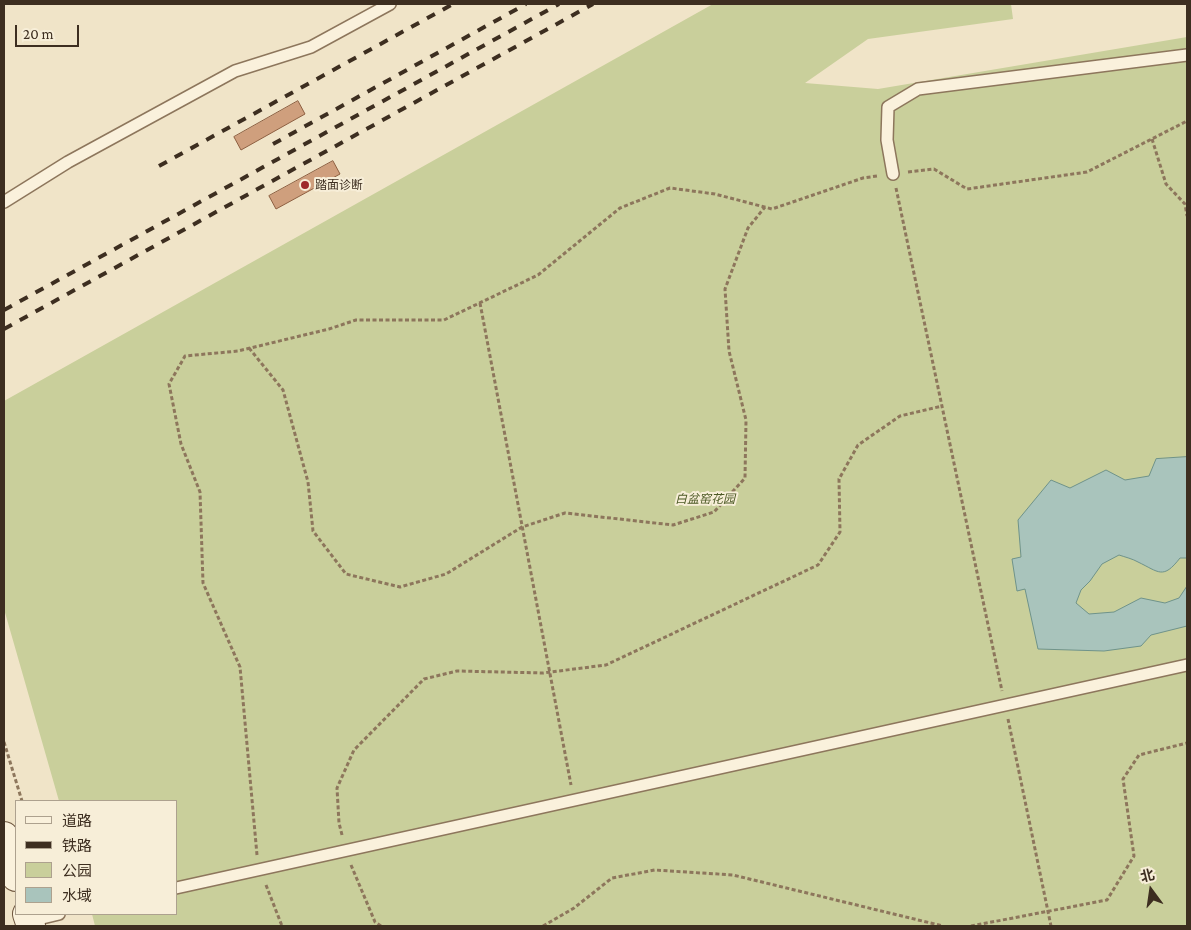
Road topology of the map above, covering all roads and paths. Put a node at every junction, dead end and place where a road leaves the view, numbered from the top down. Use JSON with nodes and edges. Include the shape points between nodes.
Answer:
{"nodes":[{"id":1,"x":390,"y":4,"type":"edge"},
{"id":2,"x":1187,"y":55,"type":"edge"},
{"id":3,"x":1187,"y":121,"type":"edge"},
{"id":4,"x":1152,"y":139,"type":"junction"},
{"id":5,"x":893,"y":174,"type":"junction"},
{"id":6,"x":4,"y":202,"type":"edge"},
{"id":7,"x":765,"y":207,"type":"junction"},
{"id":8,"x":1187,"y":216,"type":"edge"},
{"id":9,"x":480,"y":303,"type":"junction"},
{"id":10,"x":249,"y":348,"type":"junction"},
{"id":11,"x":942,"y":406,"type":"junction"},
{"id":12,"x":522,"y":527,"type":"junction"},
{"id":13,"x":1187,"y":665,"type":"edge"},
{"id":14,"x":550,"y":672,"type":"junction"},
{"id":15,"x":1005,"y":705,"type":"junction"},
{"id":16,"x":4,"y":742,"type":"edge"},
{"id":17,"x":1187,"y":743,"type":"edge"},
{"id":18,"x":22,"y":800,"type":"edge"},
{"id":19,"x":574,"y":800,"type":"junction"},
{"id":20,"x":4,"y":836,"type":"edge"},
{"id":21,"x":345,"y":851,"type":"junction"},
{"id":22,"x":260,"y":870,"type":"junction"},
{"id":23,"x":15,"y":874,"type":"edge"},
{"id":24,"x":178,"y":888,"type":"edge"},
{"id":25,"x":1048,"y":912,"type":"junction"},
{"id":26,"x":53,"y":915,"type":"edge"},
{"id":27,"x":29,"y":920,"type":"edge"},
{"id":28,"x":282,"y":926,"type":"edge"},
{"id":29,"x":381,"y":926,"type":"edge"},
{"id":30,"x":543,"y":926,"type":"edge"},
{"id":31,"x":943,"y":926,"type":"edge"},
{"id":32,"x":971,"y":926,"type":"edge"},
{"id":33,"x":1051,"y":926,"type":"edge"}],
"edges":[{"from":1,"to":6,"type":"lane","via":[[311,47],[235,71],[68,162]]},
{"from":2,"to":5,"type":"lane","via":[[918,89],[888,108],[886,140]]},
{"from":3,"to":4,"type":"path"},
{"from":4,"to":5,"type":"path","via":[[1087,172],[967,190],[934,169]]},
{"from":4,"to":8,"type":"path","via":[[1166,184],[1185,204]]},
{"from":5,"to":7,"type":"path","via":[[864,178],[772,209]]},
{"from":5,"to":11,"type":"path"},
{"from":7,"to":9,"type":"path","via":[[715,194],[670,188],[620,208],[538,275]]},
{"from":7,"to":12,"type":"path","via":[[748,228],[725,289],[729,351],[746,420],[745,478],[714,512],[673,525],[565,513]]},
{"from":9,"to":10,"type":"path","via":[[444,320],[356,320]]},
{"from":9,"to":12,"type":"path"},
{"from":10,"to":12,"type":"path","via":[[283,390],[308,482],[313,531],[346,574],[400,587],[446,574]]},
{"from":10,"to":22,"type":"path","via":[[185,356],[169,384],[181,444],[200,492],[203,583],[240,667]]},
{"from":11,"to":14,"type":"path","via":[[900,416],[858,445],[838,479],[840,532],[818,564],[606,665]]},
{"from":11,"to":15,"type":"path"},
{"from":12,"to":14,"type":"path"},
{"from":13,"to":15,"type":"lane"},
{"from":14,"to":19,"type":"path"},
{"from":14,"to":21,"type":"path","via":[[456,671],[424,679],[354,750],[337,788]]},
{"from":15,"to":19,"type":"lane"},
{"from":15,"to":25,"type":"path"},
{"from":16,"to":18,"type":"path"},
{"from":17,"to":25,"type":"path","via":[[1140,755],[1122,779],[1134,856],[1108,900]]},
{"from":19,"to":21,"type":"lane"},
{"from":20,"to":23,"type":"main road"},
{"from":21,"to":22,"type":"lane"},
{"from":21,"to":29,"type":"path","via":[[375,922]]},
{"from":22,"to":24,"type":"lane"},
{"from":22,"to":28,"type":"path"},
{"from":25,"to":32,"type":"path"},
{"from":25,"to":33,"type":"path"},
{"from":26,"to":27,"type":"lane"},
{"from":30,"to":31,"type":"path","via":[[574,908],[612,878],[655,870],[733,875]]}]}
